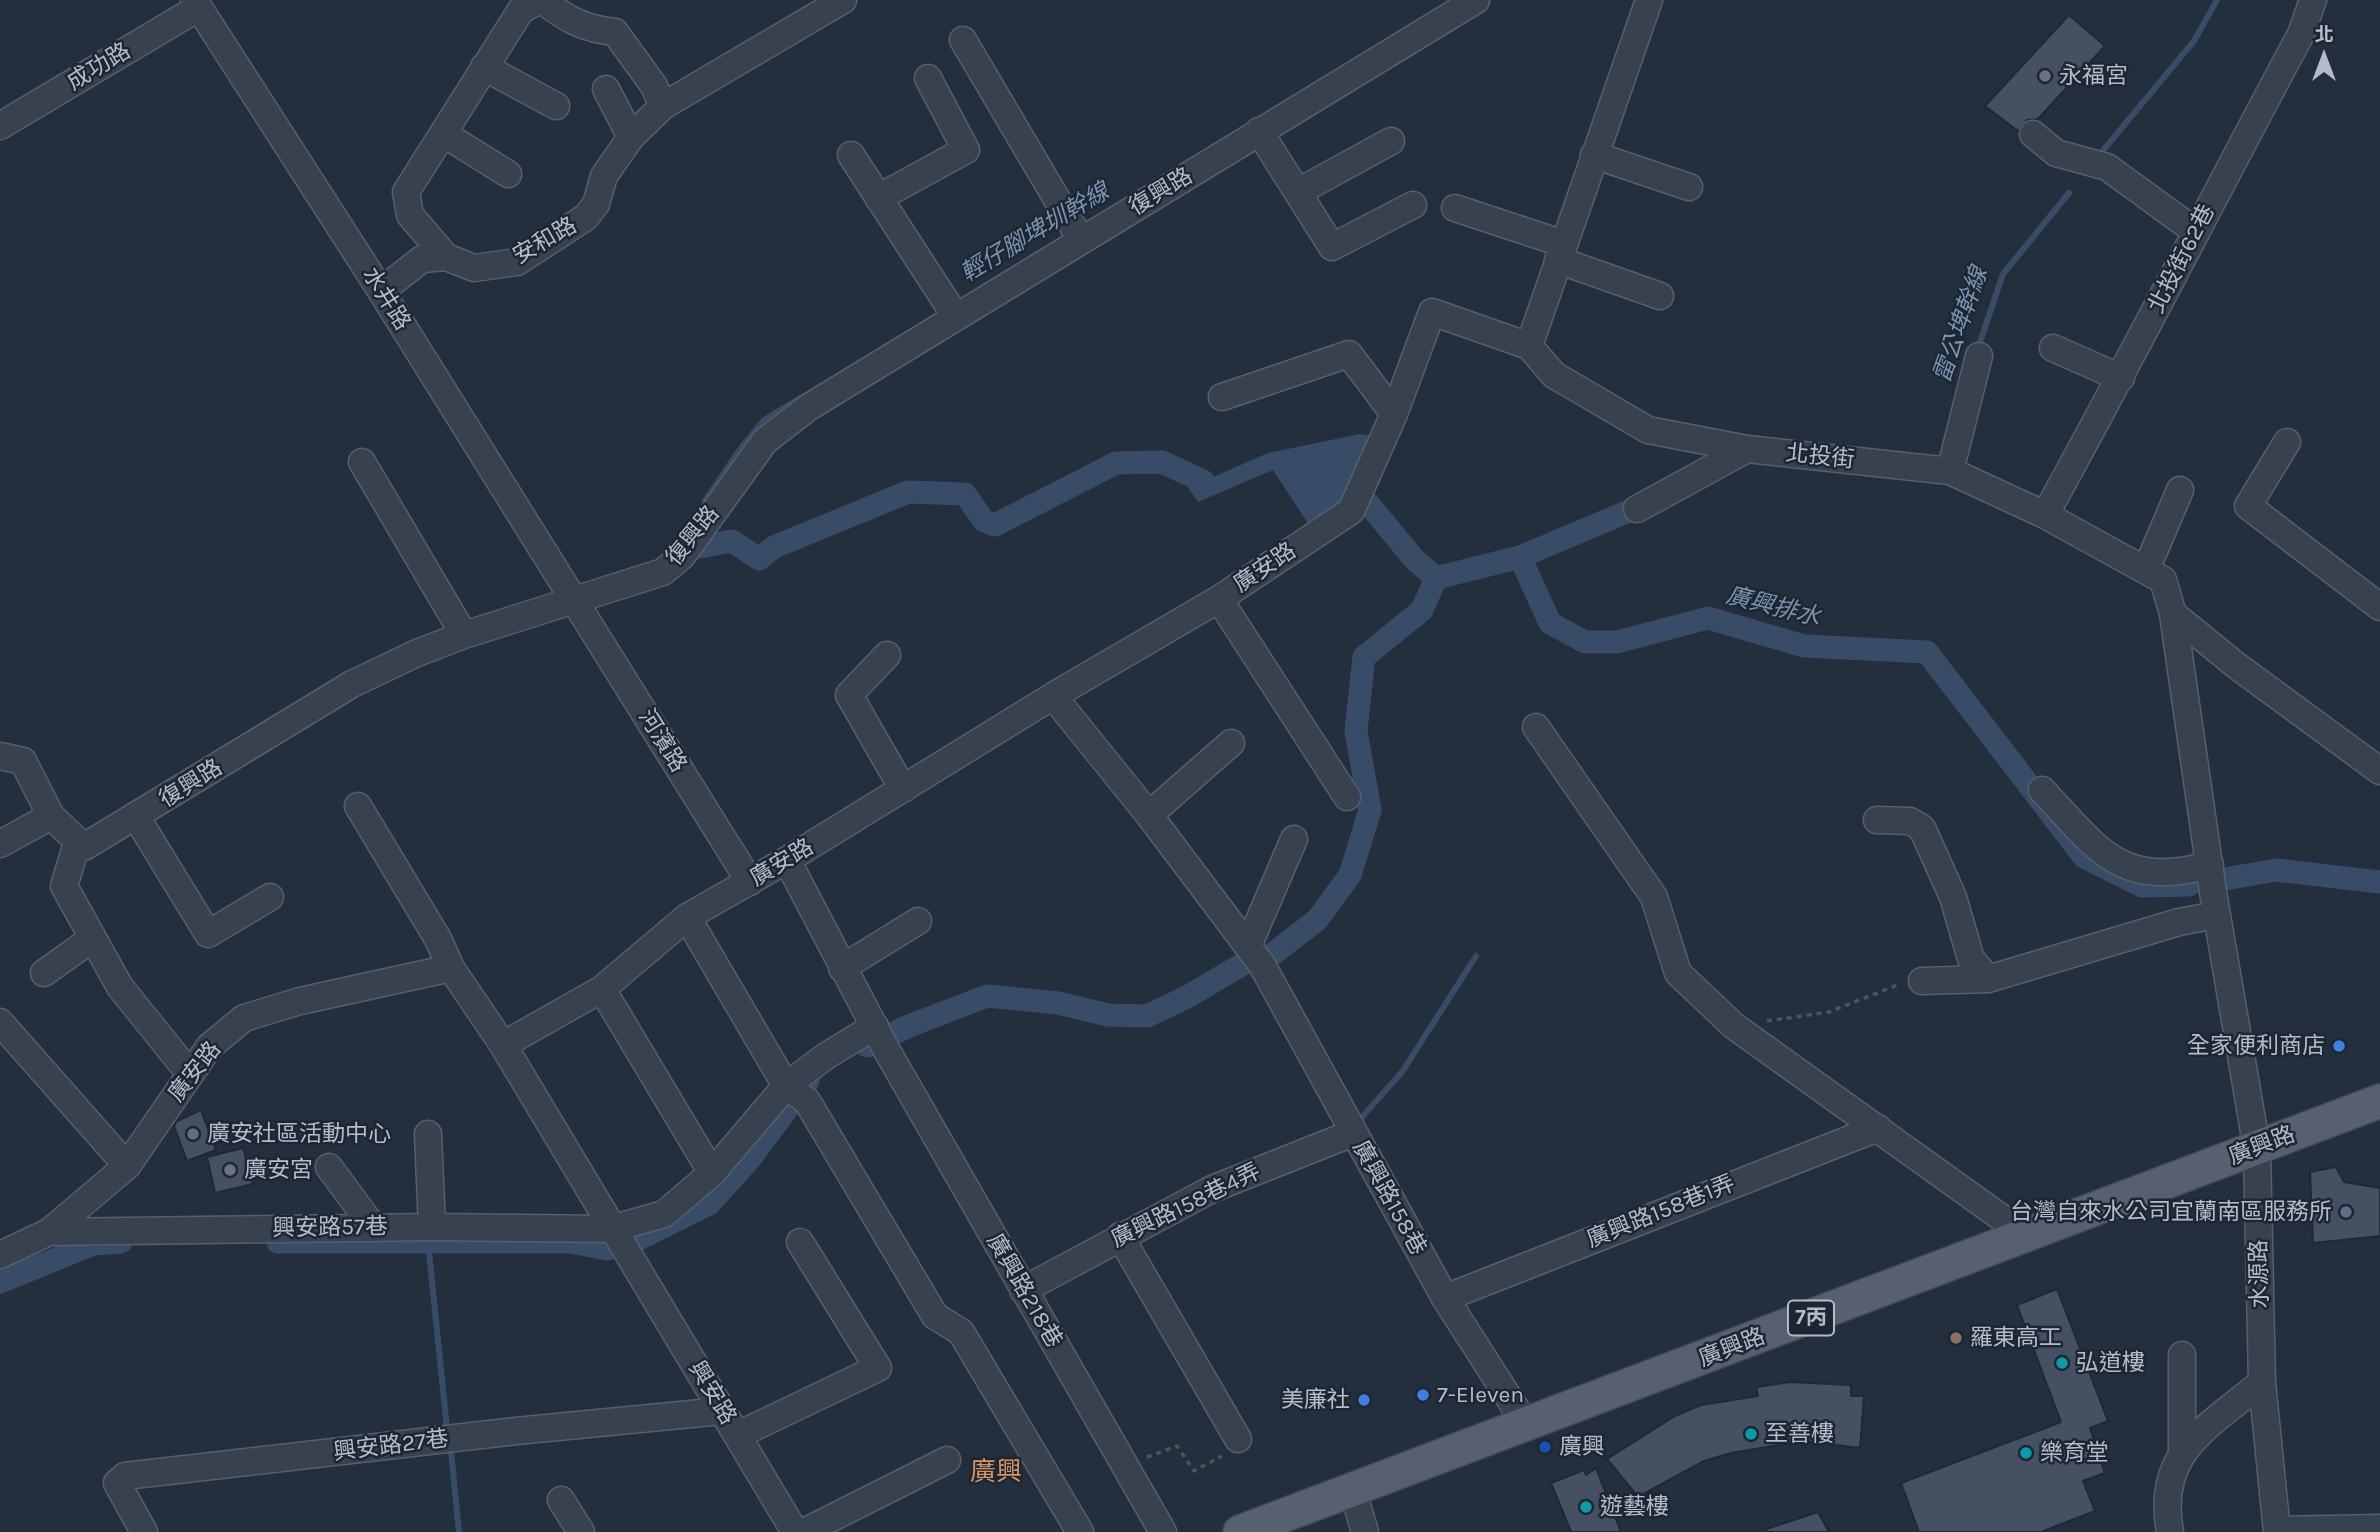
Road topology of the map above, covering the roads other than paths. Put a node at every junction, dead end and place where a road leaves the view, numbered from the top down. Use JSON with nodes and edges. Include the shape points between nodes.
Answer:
{"nodes":[{"id":1,"x":541,"y":0,"type":"edge"},
{"id":2,"x":843,"y":0,"type":"edge"},
{"id":3,"x":1476,"y":0,"type":"edge"},
{"id":4,"x":1648,"y":0,"type":"edge"},
{"id":5,"x":2313,"y":0,"type":"edge"},
{"id":6,"x":196,"y":4,"type":"edge"},
{"id":7,"x":963,"y":40,"type":"dead end"},
{"id":8,"x":484,"y":67,"type":"junction"},
{"id":9,"x":928,"y":78,"type":"dead end"},
{"id":10,"x":606,"y":89,"type":"dead end"},
{"id":11,"x":556,"y":106,"type":"dead end"},
{"id":12,"x":663,"y":106,"type":"junction"},
{"id":13,"x":0,"y":126,"type":"edge"},
{"id":14,"x":1259,"y":131,"type":"junction"},
{"id":15,"x":444,"y":134,"type":"junction"},
{"id":16,"x":2033,"y":134,"type":"dead end"},
{"id":17,"x":631,"y":137,"type":"junction"},
{"id":18,"x":1391,"y":141,"type":"dead end"},
{"id":19,"x":851,"y":155,"type":"dead end"},
{"id":20,"x":1594,"y":155,"type":"junction"},
{"id":21,"x":508,"y":174,"type":"dead end"},
{"id":22,"x":1689,"y":187,"type":"dead end"},
{"id":23,"x":1298,"y":192,"type":"junction"},
{"id":24,"x":878,"y":198,"type":"junction"},
{"id":25,"x":1413,"y":205,"type":"dead end"},
{"id":26,"x":1455,"y":208,"type":"dead end"},
{"id":27,"x":2195,"y":231,"type":"junction"},
{"id":28,"x":1081,"y":240,"type":"junction"},
{"id":29,"x":1561,"y":252,"type":"junction"},
{"id":30,"x":446,"y":257,"type":"junction"},
{"id":31,"x":381,"y":291,"type":"junction"},
{"id":32,"x":1660,"y":296,"type":"dead end"},
{"id":33,"x":956,"y":317,"type":"junction"},
{"id":34,"x":1529,"y":346,"type":"junction"},
{"id":35,"x":2053,"y":348,"type":"dead end"},
{"id":36,"x":1979,"y":356,"type":"dead end"},
{"id":37,"x":2121,"y":378,"type":"junction"},
{"id":38,"x":1222,"y":397,"type":"dead end"},
{"id":39,"x":1394,"y":414,"type":"junction"},
{"id":40,"x":2287,"y":442,"type":"dead end"},
{"id":41,"x":1747,"y":449,"type":"junction"},
{"id":42,"x":362,"y":462,"type":"dead end"},
{"id":43,"x":1950,"y":471,"type":"junction"},
{"id":44,"x":2180,"y":490,"type":"dead end"},
{"id":45,"x":1637,"y":509,"type":"dead end"},
{"id":46,"x":2045,"y":515,"type":"junction"},
{"id":47,"x":2146,"y":570,"type":"junction"},
{"id":48,"x":1219,"y":599,"type":"junction"},
{"id":49,"x":573,"y":600,"type":"junction"},
{"id":50,"x":2380,"y":607,"type":"edge"},
{"id":51,"x":2173,"y":614,"type":"junction"},
{"id":52,"x":464,"y":635,"type":"junction"},
{"id":53,"x":887,"y":655,"type":"dead end"},
{"id":54,"x":1053,"y":696,"type":"junction"},
{"id":55,"x":1536,"y":727,"type":"dead end"},
{"id":56,"x":1231,"y":743,"type":"dead end"},
{"id":57,"x":0,"y":756,"type":"edge"},
{"id":58,"x":2380,"y":771,"type":"edge"},
{"id":59,"x":903,"y":789,"type":"junction"},
{"id":60,"x":2042,"y":790,"type":"dead end"},
{"id":61,"x":1347,"y":797,"type":"dead end"},
{"id":62,"x":358,"y":806,"type":"dead end"},
{"id":63,"x":1149,"y":815,"type":"junction"},
{"id":64,"x":51,"y":816,"type":"junction"},
{"id":65,"x":137,"y":818,"type":"junction"},
{"id":66,"x":1877,"y":820,"type":"dead end"},
{"id":67,"x":1294,"y":839,"type":"dead end"},
{"id":68,"x":77,"y":843,"type":"junction"},
{"id":69,"x":0,"y":844,"type":"edge"},
{"id":70,"x":788,"y":860,"type":"junction"},
{"id":71,"x":2210,"y":865,"type":"junction"},
{"id":72,"x":750,"y":882,"type":"junction"},
{"id":73,"x":270,"y":897,"type":"dead end"},
{"id":74,"x":2215,"y":903,"type":"junction"},
{"id":75,"x":687,"y":917,"type":"junction"},
{"id":76,"x":918,"y":920,"type":"dead end"},
{"id":77,"x":93,"y":938,"type":"junction"},
{"id":78,"x":1256,"y":955,"type":"junction"},
{"id":79,"x":451,"y":968,"type":"junction"},
{"id":80,"x":842,"y":968,"type":"junction"},
{"id":81,"x":44,"y":973,"type":"dead end"},
{"id":82,"x":1988,"y":979,"type":"junction"},
{"id":83,"x":1922,"y":981,"type":"road end"},
{"id":84,"x":602,"y":989,"type":"junction"},
{"id":85,"x":0,"y":1022,"type":"edge"},
{"id":86,"x":881,"y":1037,"type":"junction"},
{"id":87,"x":503,"y":1045,"type":"junction"},
{"id":88,"x":190,"y":1074,"type":"junction"},
{"id":89,"x":796,"y":1093,"type":"junction"},
{"id":90,"x":2380,"y":1101,"type":"edge"},
{"id":91,"x":1878,"y":1128,"type":"junction"},
{"id":92,"x":1353,"y":1133,"type":"junction"},
{"id":93,"x":428,"y":1134,"type":"dead end"},
{"id":94,"x":2257,"y":1149,"type":"junction"},
{"id":95,"x":127,"y":1166,"type":"junction"},
{"id":96,"x":330,"y":1167,"type":"dead end"},
{"id":97,"x":712,"y":1172,"type":"junction"},
{"id":98,"x":432,"y":1227,"type":"junction"},
{"id":99,"x":374,"y":1228,"type":"junction"},
{"id":100,"x":611,"y":1229,"type":"junction"},
{"id":101,"x":49,"y":1232,"type":"junction"},
{"id":102,"x":1120,"y":1236,"type":"junction"},
{"id":103,"x":2027,"y":1236,"type":"junction"},
{"id":104,"x":800,"y":1242,"type":"dead end"},
{"id":105,"x":0,"y":1255,"type":"edge"},
{"id":106,"x":1023,"y":1290,"type":"junction"},
{"id":107,"x":1445,"y":1298,"type":"junction"},
{"id":108,"x":2182,"y":1355,"type":"dead end"},
{"id":109,"x":2262,"y":1382,"type":"junction"},
{"id":110,"x":722,"y":1411,"type":"junction"},
{"id":111,"x":1527,"y":1426,"type":"junction"},
{"id":112,"x":738,"y":1435,"type":"junction"},
{"id":113,"x":1238,"y":1439,"type":"road end"},
{"id":114,"x":2182,"y":1451,"type":"junction"},
{"id":115,"x":947,"y":1460,"type":"dead end"},
{"id":116,"x":1353,"y":1491,"type":"junction"},
{"id":117,"x":561,"y":1500,"type":"dead end"},
{"id":118,"x":2380,"y":1528,"type":"edge"},
{"id":119,"x":2277,"y":1531,"type":"edge"},
{"id":120,"x":144,"y":1532,"type":"edge"},
{"id":121,"x":581,"y":1532,"type":"edge"},
{"id":122,"x":795,"y":1532,"type":"edge"},
{"id":123,"x":804,"y":1532,"type":"edge"},
{"id":124,"x":1080,"y":1532,"type":"edge"},
{"id":125,"x":1163,"y":1532,"type":"edge"},
{"id":126,"x":1240,"y":1532,"type":"edge"},
{"id":127,"x":1364,"y":1532,"type":"edge"},
{"id":128,"x":2170,"y":1532,"type":"edge"}],
"edges":[{"from":1,"to":8,"type":"street","via":[[521,10]]},
{"from":1,"to":12,"type":"street","via":[[570,22],[615,32]]},
{"from":2,"to":12,"type":"street","name":"安和路"},
{"from":3,"to":14,"type":"street","name":"復興路"},
{"from":4,"to":20,"type":"street"},
{"from":5,"to":27,"type":"street","name":"北投街62巷","via":[[2301,34]]},
{"from":6,"to":13,"type":"street","name":"成功路"},
{"from":6,"to":31,"type":"street","name":"水井路"},
{"from":7,"to":28,"type":"street"},
{"from":8,"to":11,"type":"street"},
{"from":8,"to":15,"type":"street"},
{"from":9,"to":24,"type":"street","via":[[966,150]]},
{"from":10,"to":17,"type":"street"},
{"from":12,"to":17,"type":"street","name":"安和路"},
{"from":14,"to":23,"type":"street"},
{"from":14,"to":28,"type":"street","name":"復興路"},
{"from":15,"to":21,"type":"street"},
{"from":15,"to":30,"type":"street","via":[[406,192],[410,215]]},
{"from":16,"to":27,"type":"street","via":[[2056,153],[2107,167]]},
{"from":17,"to":30,"type":"street","name":"安和路","via":[[604,176],[596,204],[586,217],[517,262],[474,268]]},
{"from":18,"to":23,"type":"street"},
{"from":19,"to":24,"type":"street"},
{"from":20,"to":22,"type":"street"},
{"from":20,"to":29,"type":"street"},
{"from":23,"to":25,"type":"street","via":[[1332,247]]},
{"from":24,"to":33,"type":"street"},
{"from":26,"to":29,"type":"street"},
{"from":27,"to":37,"type":"street","name":"北投街62巷"},
{"from":28,"to":33,"type":"street","name":"復興路"},
{"from":29,"to":32,"type":"street"},
{"from":29,"to":34,"type":"street"},
{"from":30,"to":31,"type":"street","via":[[422,259]]},
{"from":31,"to":49,"type":"street","name":"水井路"},
{"from":33,"to":49,"type":"street","name":"復興路","via":[[809,407],[765,441],[682,556],[663,572]]},
{"from":34,"to":39,"type":"street","name":"廣安路","via":[[1432,312]]},
{"from":34,"to":41,"type":"street","name":"北投街","via":[[1554,375],[1647,430]]},
{"from":35,"to":37,"type":"street"},
{"from":36,"to":43,"type":"street"},
{"from":37,"to":46,"type":"street","name":"北投街62巷"},
{"from":38,"to":39,"type":"street","via":[[1349,354]]},
{"from":39,"to":48,"type":"street","name":"廣安路","via":[[1351,511]]},
{"from":40,"to":50,"type":"street","via":[[2248,506]]},
{"from":41,"to":43,"type":"street","name":"北投街"},
{"from":41,"to":45,"type":"street"},
{"from":42,"to":52,"type":"street"},
{"from":43,"to":46,"type":"street","name":"北投街"},
{"from":44,"to":47,"type":"street"},
{"from":46,"to":47,"type":"street","name":"北投街"},
{"from":47,"to":51,"type":"street","name":"北投街","via":[[2163,580]]},
{"from":48,"to":54,"type":"street","name":"廣安路"},
{"from":48,"to":61,"type":"street"},
{"from":49,"to":52,"type":"street","name":"復興路"},
{"from":49,"to":72,"type":"street","name":"河濱路"},
{"from":51,"to":58,"type":"street"},
{"from":51,"to":71,"type":"street","name":"北投街"},
{"from":52,"to":65,"type":"street","name":"復興路","via":[[352,684]]},
{"from":53,"to":59,"type":"street","via":[[849,695]]},
{"from":54,"to":59,"type":"street","name":"廣安路"},
{"from":54,"to":63,"type":"street","name":"廣興路158巷"},
{"from":55,"to":91,"type":"street","via":[[1654,897],[1678,974],[1734,1026]]},
{"from":56,"to":63,"type":"street"},
{"from":57,"to":64,"type":"street","via":[[23,761]]},
{"from":59,"to":70,"type":"street","name":"廣安路"},
{"from":60,"to":71,"type":"street","via":[[2094,846],[2126,868],[2182,873]]},
{"from":62,"to":79,"type":"street"},
{"from":63,"to":78,"type":"street","name":"廣興路158巷"},
{"from":64,"to":68,"type":"street"},
{"from":64,"to":69,"type":"street"},
{"from":65,"to":68,"type":"street","name":"復興路","via":[[84,847]]},
{"from":65,"to":73,"type":"street","via":[[208,934]]},
{"from":66,"to":82,"type":"street","via":[[1910,821],[1922,828],[1954,897],[1971,959]]},
{"from":67,"to":78,"type":"street"},
{"from":68,"to":77,"type":"street","via":[[64,886]]},
{"from":70,"to":72,"type":"street","name":"廣安路"},
{"from":70,"to":80,"type":"street","name":"廣興路218巷"},
{"from":71,"to":74,"type":"street","name":"北投街"},
{"from":72,"to":75,"type":"street","name":"廣安路"},
{"from":74,"to":82,"type":"street","via":[[2179,922]]},
{"from":74,"to":94,"type":"street","name":"水源路"},
{"from":75,"to":84,"type":"street","name":"廣安路"},
{"from":75,"to":89,"type":"street"},
{"from":76,"to":80,"type":"street"},
{"from":77,"to":81,"type":"street"},
{"from":77,"to":88,"type":"street","via":[[120,987]]},
{"from":78,"to":92,"type":"street","name":"廣興路158巷"},
{"from":79,"to":87,"type":"street"},
{"from":79,"to":88,"type":"street","name":"廣安路","via":[[244,1018],[209,1047]]},
{"from":80,"to":86,"type":"street","name":"廣興路218巷"},
{"from":82,"to":83,"type":"street"},
{"from":84,"to":87,"type":"street","name":"廣安路"},
{"from":84,"to":97,"type":"street"},
{"from":85,"to":95,"type":"street"},
{"from":86,"to":89,"type":"street","name":"興安路57巷","via":[[826,1056]]},
{"from":86,"to":106,"type":"street","name":"廣興路218巷"},
{"from":87,"to":100,"type":"street"},
{"from":88,"to":95,"type":"street","name":"廣安路"},
{"from":89,"to":97,"type":"street","name":"興安路57巷"},
{"from":89,"to":124,"type":"street","via":[[935,1316],[961,1332]]},
{"from":90,"to":94,"type":"main road","name":"廣興路","number":"7丙"},
{"from":91,"to":103,"type":"street"},
{"from":91,"to":107,"type":"street","name":"廣興路158巷1弄"},
{"from":92,"to":102,"type":"street","name":"廣興路158巷4弄","via":[[1212,1189]]},
{"from":92,"to":107,"type":"street","name":"廣興路158巷"},
{"from":93,"to":98,"type":"street"},
{"from":94,"to":103,"type":"main road","name":"廣興路","number":"7丙"},
{"from":94,"to":109,"type":"street","name":"水源路"},
{"from":95,"to":101,"type":"street","name":"廣安路"},
{"from":96,"to":99,"type":"street"},
{"from":97,"to":100,"type":"street","name":"興安路57巷","via":[[664,1214]]},
{"from":98,"to":99,"type":"street","name":"興安路57巷"},
{"from":98,"to":100,"type":"street","name":"興安路57巷"},
{"from":99,"to":101,"type":"street","name":"興安路57巷"},
{"from":100,"to":110,"type":"street","name":"興安路"},
{"from":101,"to":105,"type":"street","name":"廣安路"},
{"from":102,"to":106,"type":"street","name":"廣興路158巷4弄"},
{"from":102,"to":113,"type":"street"},
{"from":103,"to":111,"type":"main road","name":"廣興路","number":"7丙"},
{"from":104,"to":112,"type":"street","via":[[878,1368]]},
{"from":106,"to":125,"type":"street","name":"廣興路218巷"},
{"from":107,"to":111,"type":"street","name":"廣興路158巷"},
{"from":108,"to":114,"type":"street"},
{"from":109,"to":114,"type":"street"},
{"from":109,"to":119,"type":"street","name":"水源路"},
{"from":110,"to":112,"type":"street","name":"興安路"},
{"from":110,"to":120,"type":"street","name":"興安路27巷","via":[[125,1476],[117,1483]]},
{"from":111,"to":116,"type":"main road","name":"廣興路","number":"7丙"},
{"from":112,"to":122,"type":"street","name":"興安路"},
{"from":114,"to":128,"type":"street","via":[[2165,1504]]},
{"from":115,"to":123,"type":"street"},
{"from":116,"to":126,"type":"main road","name":"廣興路","number":"7丙"},
{"from":116,"to":127,"type":"street"},
{"from":117,"to":121,"type":"street"},
{"from":118,"to":119,"type":"street"}]}
